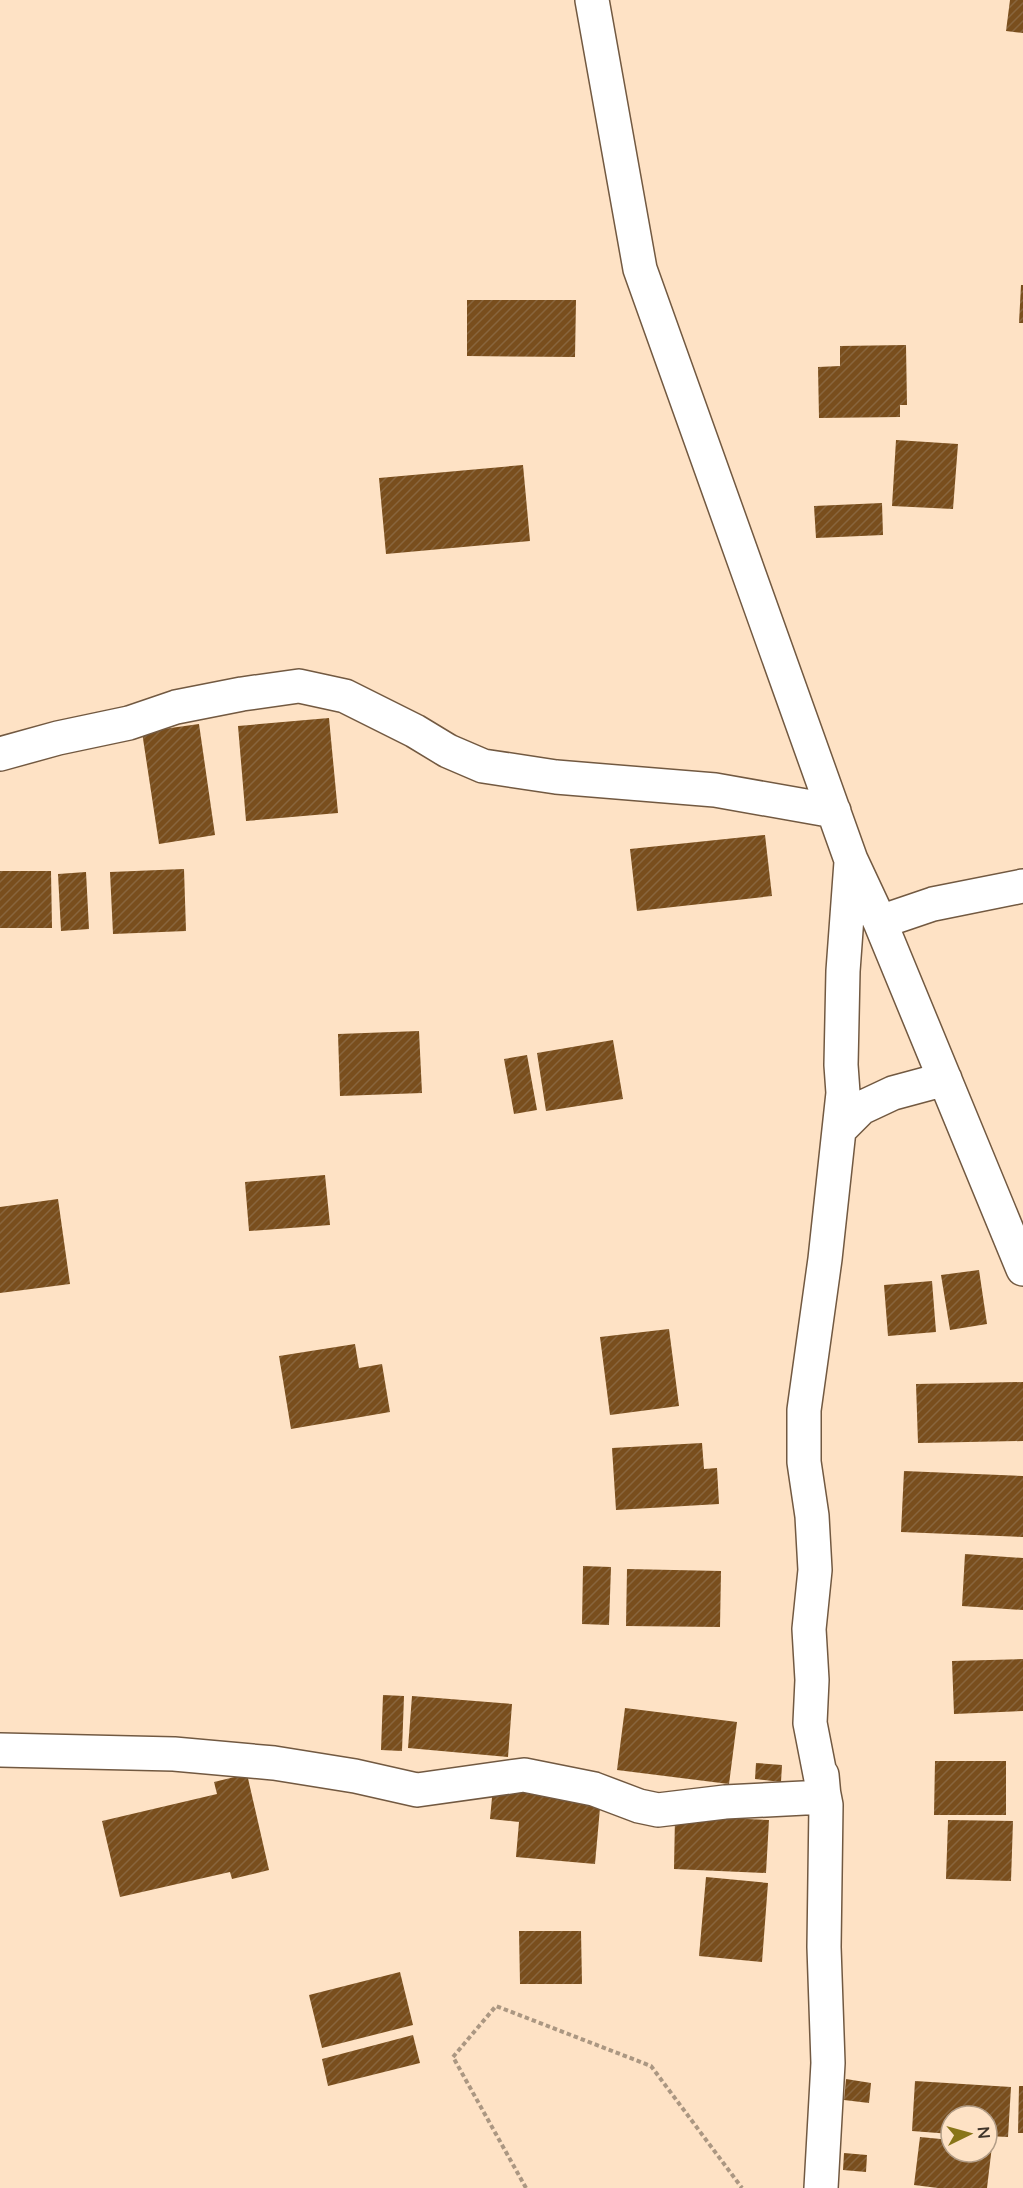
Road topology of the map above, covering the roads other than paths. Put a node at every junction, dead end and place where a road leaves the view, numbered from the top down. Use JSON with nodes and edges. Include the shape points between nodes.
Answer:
{"nodes":[{"id":1,"x":592,"y":0,"type":"edge"},
{"id":2,"x":0,"y":754,"type":"edge"},
{"id":3,"x":834,"y":811,"type":"junction"},
{"id":4,"x":851,"y":860,"type":"junction"},
{"id":5,"x":1023,"y":886,"type":"edge"},
{"id":6,"x":880,"y":922,"type":"junction"},
{"id":7,"x":945,"y":1079,"type":"junction"},
{"id":8,"x":840,"y":1129,"type":"junction"},
{"id":9,"x":1023,"y":1269,"type":"edge"},
{"id":10,"x":0,"y":1750,"type":"edge"},
{"id":11,"x":824,"y":1797,"type":"junction"},
{"id":12,"x":821,"y":2188,"type":"edge"}],
"edges":[{"from":1,"to":3,"type":"street","via":[[640,269]]},
{"from":2,"to":3,"type":"street","via":[[129,723],[176,707],[299,686],[345,696],[483,766],[556,777],[715,790]]},
{"from":3,"to":4,"type":"street"},
{"from":4,"to":6,"type":"street"},
{"from":4,"to":8,"type":"street","via":[[843,971]]},
{"from":5,"to":6,"type":"street","via":[[933,904]]},
{"from":6,"to":7,"type":"street"},
{"from":7,"to":8,"type":"street","via":[[893,1093],[861,1108]]},
{"from":7,"to":9,"type":"street"},
{"from":8,"to":11,"type":"street","via":[[804,1410],[804,1462],[815,1570],[809,1629],[810,1723]]},
{"from":10,"to":11,"type":"street","via":[[174,1754],[274,1763],[417,1790],[524,1775],[594,1789],[658,1810]]},
{"from":11,"to":12,"type":"street","via":[[828,2063]]}]}
